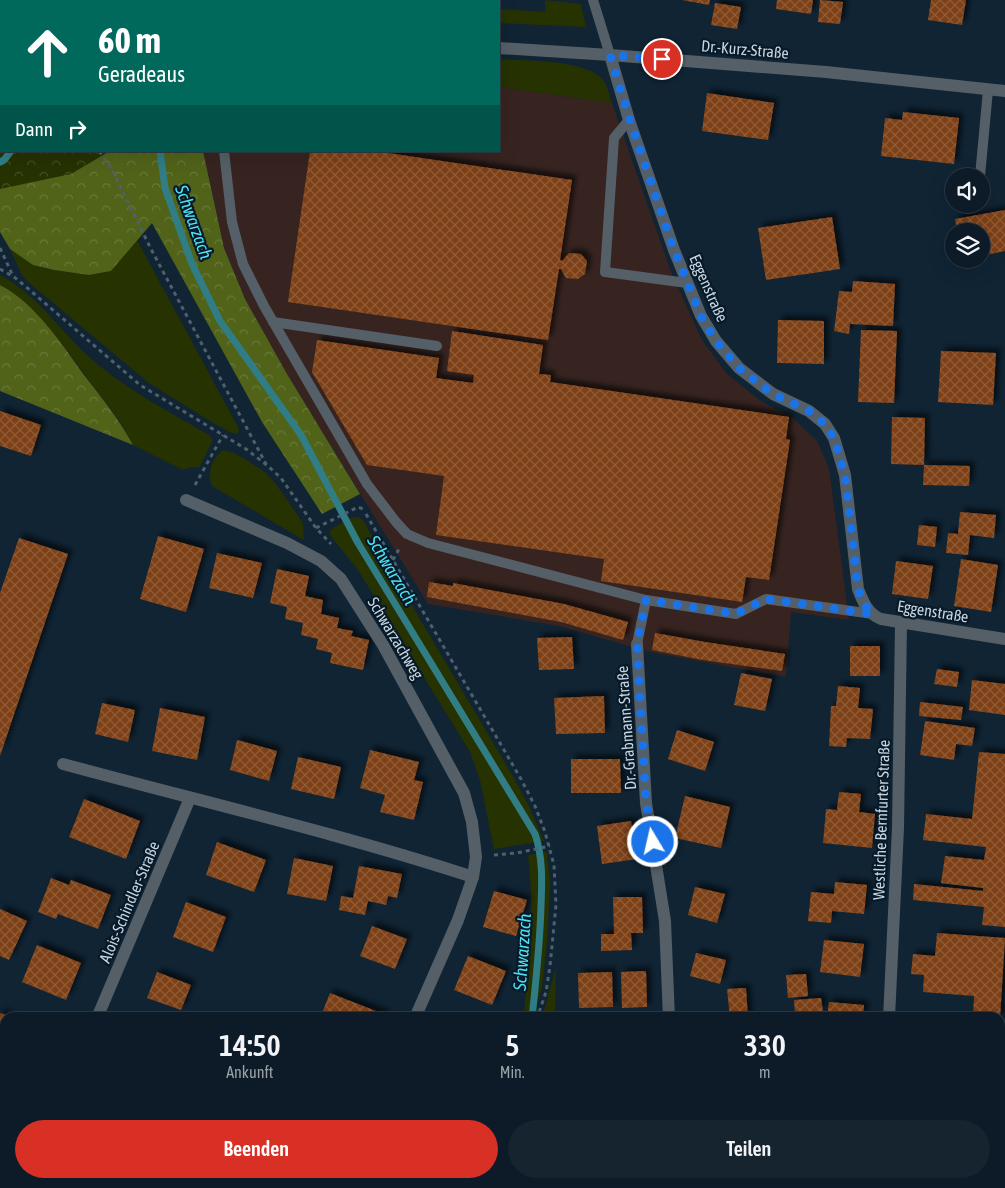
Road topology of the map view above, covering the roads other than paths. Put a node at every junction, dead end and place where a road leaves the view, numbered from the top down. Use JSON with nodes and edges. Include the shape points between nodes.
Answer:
{"nodes":[{"id":1,"x":594,"y":0,"type":"edge"},
{"id":2,"x":500,"y":48,"type":"edge"},
{"id":3,"x":610,"y":55,"type":"junction"},
{"id":4,"x":988,"y":90,"type":"junction"},
{"id":5,"x":1005,"y":91,"type":"edge"},
{"id":6,"x":630,"y":120,"type":"junction"},
{"id":7,"x":224,"y":152,"type":"edge"},
{"id":8,"x":981,"y":168,"type":"edge"},
{"id":9,"x":687,"y":283,"type":"junction"},
{"id":10,"x":273,"y":322,"type":"junction"},
{"id":11,"x":437,"y":346,"type":"dead end"},
{"id":12,"x":186,"y":500,"type":"road end"},
{"id":13,"x":646,"y":600,"type":"junction"},
{"id":14,"x":873,"y":614,"type":"junction"},
{"id":15,"x":902,"y":623,"type":"junction"},
{"id":16,"x":1005,"y":638,"type":"edge"},
{"id":17,"x":637,"y":644,"type":"joint"},
{"id":18,"x":63,"y":764,"type":"dead end"},
{"id":19,"x":190,"y":798,"type":"junction"},
{"id":20,"x":473,"y":877,"type":"junction"},
{"id":21,"x":100,"y":1012,"type":"edge"},
{"id":22,"x":419,"y":1012,"type":"edge"},
{"id":23,"x":669,"y":1012,"type":"edge"},
{"id":24,"x":889,"y":1012,"type":"edge"}],
"edges":[{"from":1,"to":3,"type":"lane"},
{"from":2,"to":3,"type":"street","name":"Dr.-Kurz-Straße"},
{"from":3,"to":4,"type":"street","name":"Dr.-Kurz-Straße","via":[[826,72]]},
{"from":3,"to":6,"type":"street","name":"Eggenstraße"},
{"from":4,"to":5,"type":"street","name":"Dr.-Kurz-Straße"},
{"from":4,"to":8,"type":"lane"},
{"from":6,"to":9,"type":"street","name":"Eggenstraße","via":[[656,202]]},
{"from":6,"to":9,"type":"lane","via":[[614,138],[606,272]]},
{"from":7,"to":10,"type":"lane","via":[[232,222],[243,264]]},
{"from":9,"to":14,"type":"street","name":"Eggenstraße","via":[[716,341],[739,368],[773,394],[809,411],[825,424],[834,438],[845,475],[858,589],[863,603]]},
{"from":10,"to":11,"type":"lane"},
{"from":10,"to":13,"type":"lane","via":[[367,484],[407,534],[428,543]]},
{"from":12,"to":20,"type":"street","name":"Schwarzachweg","via":[[287,543],[321,562],[341,579],[382,645],[464,793],[472,822],[476,857]]},
{"from":13,"to":14,"type":"lane","via":[[736,614],[766,599]]},
{"from":13,"to":17,"type":"lane"},
{"from":14,"to":15,"type":"street","name":"Eggenstraße"},
{"from":15,"to":16,"type":"street","name":"Eggenstraße"},
{"from":15,"to":24,"type":"street","name":"Westliche Bernfurter Straße","via":[[898,828]]},
{"from":17,"to":23,"type":"street","name":"Dr.-Grabmann-Straße","via":[[646,803],[665,921]]},
{"from":18,"to":19,"type":"street"},
{"from":19,"to":20,"type":"street"},
{"from":19,"to":21,"type":"street","name":"Alois-Schindler-Straße"},
{"from":20,"to":22,"type":"street","name":"Schwarzachweg"}]}
